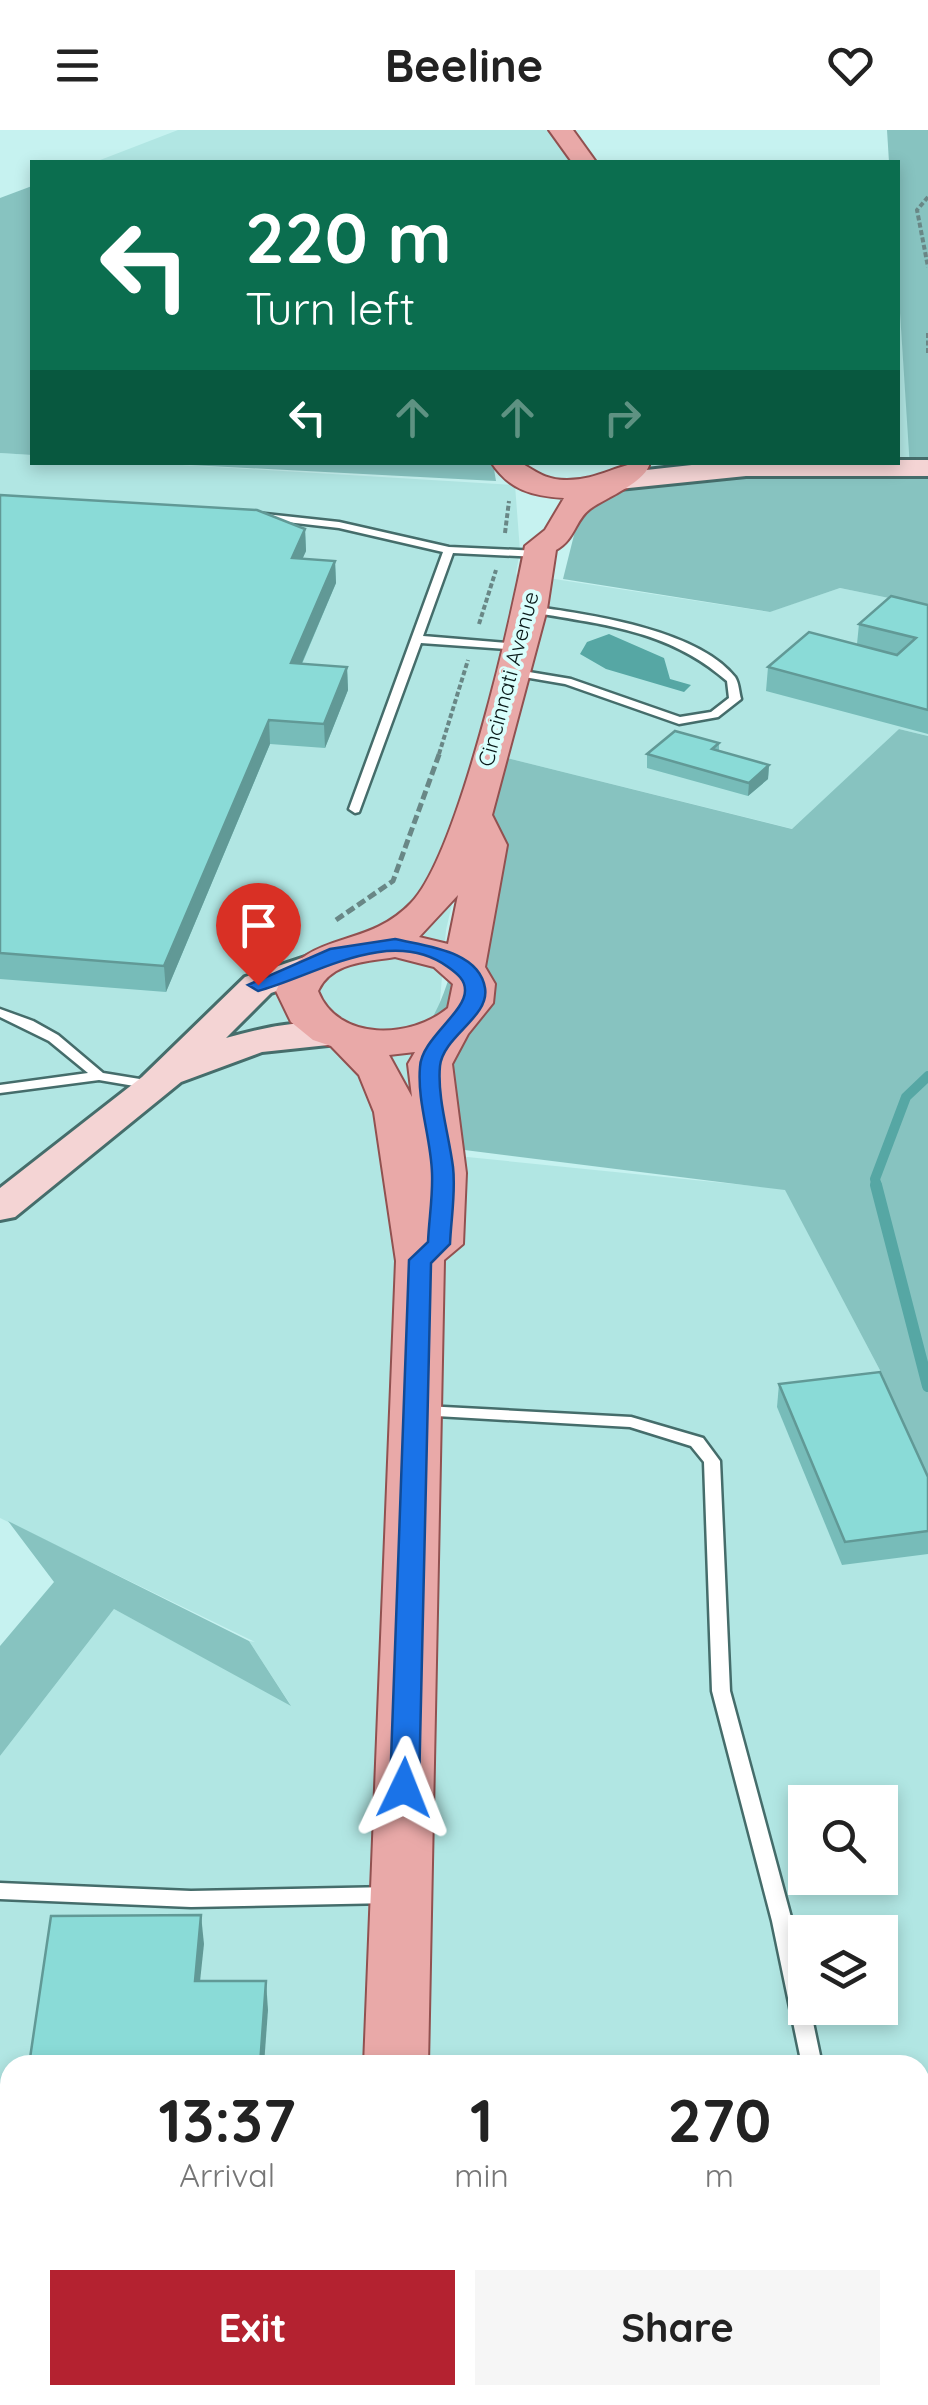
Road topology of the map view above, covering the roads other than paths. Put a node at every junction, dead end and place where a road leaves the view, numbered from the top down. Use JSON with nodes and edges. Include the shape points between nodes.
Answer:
{"nodes":[{"id":1,"x":560,"y":130,"type":"edge"},
{"id":2,"x":582,"y":160,"type":"edge"},
{"id":3,"x":738,"y":465,"type":"edge"},
{"id":4,"x":928,"y":468,"type":"edge"},
{"id":5,"x":514,"y":476,"type":"edge"},
{"id":6,"x":619,"y":477,"type":"edge"},
{"id":7,"x":238,"y":515,"type":"edge"},
{"id":8,"x":449,"y":550,"type":"junction"},
{"id":9,"x":540,"y":550,"type":"junction"},
{"id":10,"x":530,"y":609,"type":"junction"},
{"id":11,"x":416,"y":639,"type":"junction"},
{"id":12,"x":515,"y":660,"type":"junction"},
{"id":13,"x":355,"y":809,"type":"dead end"},
{"id":14,"x":474,"y":812,"type":"junction"},
{"id":15,"x":370,"y":946,"type":"junction"},
{"id":16,"x":314,"y":965,"type":"junction"},
{"id":17,"x":464,"y":970,"type":"junction"},
{"id":18,"x":0,"y":1013,"type":"edge"},
{"id":19,"x":451,"y":1026,"type":"junction"},
{"id":20,"x":341,"y":1036,"type":"junction"},
{"id":21,"x":99,"y":1076,"type":"junction"},
{"id":22,"x":156,"y":1085,"type":"junction"},
{"id":23,"x":0,"y":1089,"type":"edge"},
{"id":24,"x":0,"y":1208,"type":"edge"},
{"id":25,"x":420,"y":1260,"type":"junction"},
{"id":26,"x":416,"y":1411,"type":"junction"},
{"id":27,"x":0,"y":1891,"type":"edge"},
{"id":28,"x":401,"y":1895,"type":"junction"},
{"id":29,"x":396,"y":2055,"type":"edge"},
{"id":30,"x":810,"y":2055,"type":"edge"}],
"edges":[{"from":1,"to":2,"type":"main road"},
{"from":3,"to":4,"type":"main road"},
{"from":3,"to":6,"type":"main road"},
{"from":5,"to":6,"type":"main road","via":[[561,489]]},
{"from":5,"to":9,"type":"main road","via":[[528,534]]},
{"from":6,"to":9,"type":"main road","name":"Cincinnati Avenue","via":[[570,509],[558,536]]},
{"from":7,"to":8,"type":"lane","via":[[340,525]]},
{"from":8,"to":9,"type":"lane"},
{"from":8,"to":11,"type":"lane"},
{"from":9,"to":10,"type":"main road","name":"Cincinnati Avenue"},
{"from":10,"to":12,"type":"main road","name":"Cincinnati Avenue"},
{"from":10,"to":12,"type":"lane","via":[[696,649],[732,680],[735,699],[714,716],[679,720]]},
{"from":11,"to":12,"type":"lane","via":[[473,644]]},
{"from":11,"to":13,"type":"lane"},
{"from":12,"to":14,"type":"main road","name":"Cincinnati Avenue"},
{"from":14,"to":15,"type":"main road","name":"Cincinnati Avenue","via":[[443,890],[398,934]]},
{"from":14,"to":17,"type":"main road","name":"Cincinnati Avenue","via":[[488,845]]},
{"from":15,"to":16,"type":"main road"},
{"from":15,"to":17,"type":"main road","via":[[424,949]]},
{"from":16,"to":20,"type":"main road","via":[[300,980],[300,1010]]},
{"from":16,"to":22,"type":"main road","via":[[258,985]]},
{"from":17,"to":19,"type":"main road","name":"Cincinnati Avenue","via":[[476,987],[473,1004]]},
{"from":18,"to":21,"type":"lane","via":[[69,1045]]},
{"from":19,"to":20,"type":"main road","via":[[390,1042]]},
{"from":19,"to":25,"type":"main road","via":[[430,1064],[443,1173],[439,1244]]},
{"from":20,"to":22,"type":"main road","via":[[294,1033],[251,1040]]},
{"from":20,"to":25,"type":"main road","via":[[379,1070],[396,1112]]},
{"from":21,"to":22,"type":"lane"},
{"from":21,"to":23,"type":"lane"},
{"from":22,"to":24,"type":"main road"},
{"from":25,"to":26,"type":"main road"},
{"from":26,"to":28,"type":"main road"},
{"from":26,"to":30,"type":"lane","via":[[630,1422],[697,1442],[712,1460],[721,1691]]},
{"from":27,"to":28,"type":"lane","via":[[191,1898]]},
{"from":28,"to":29,"type":"main road"}]}
